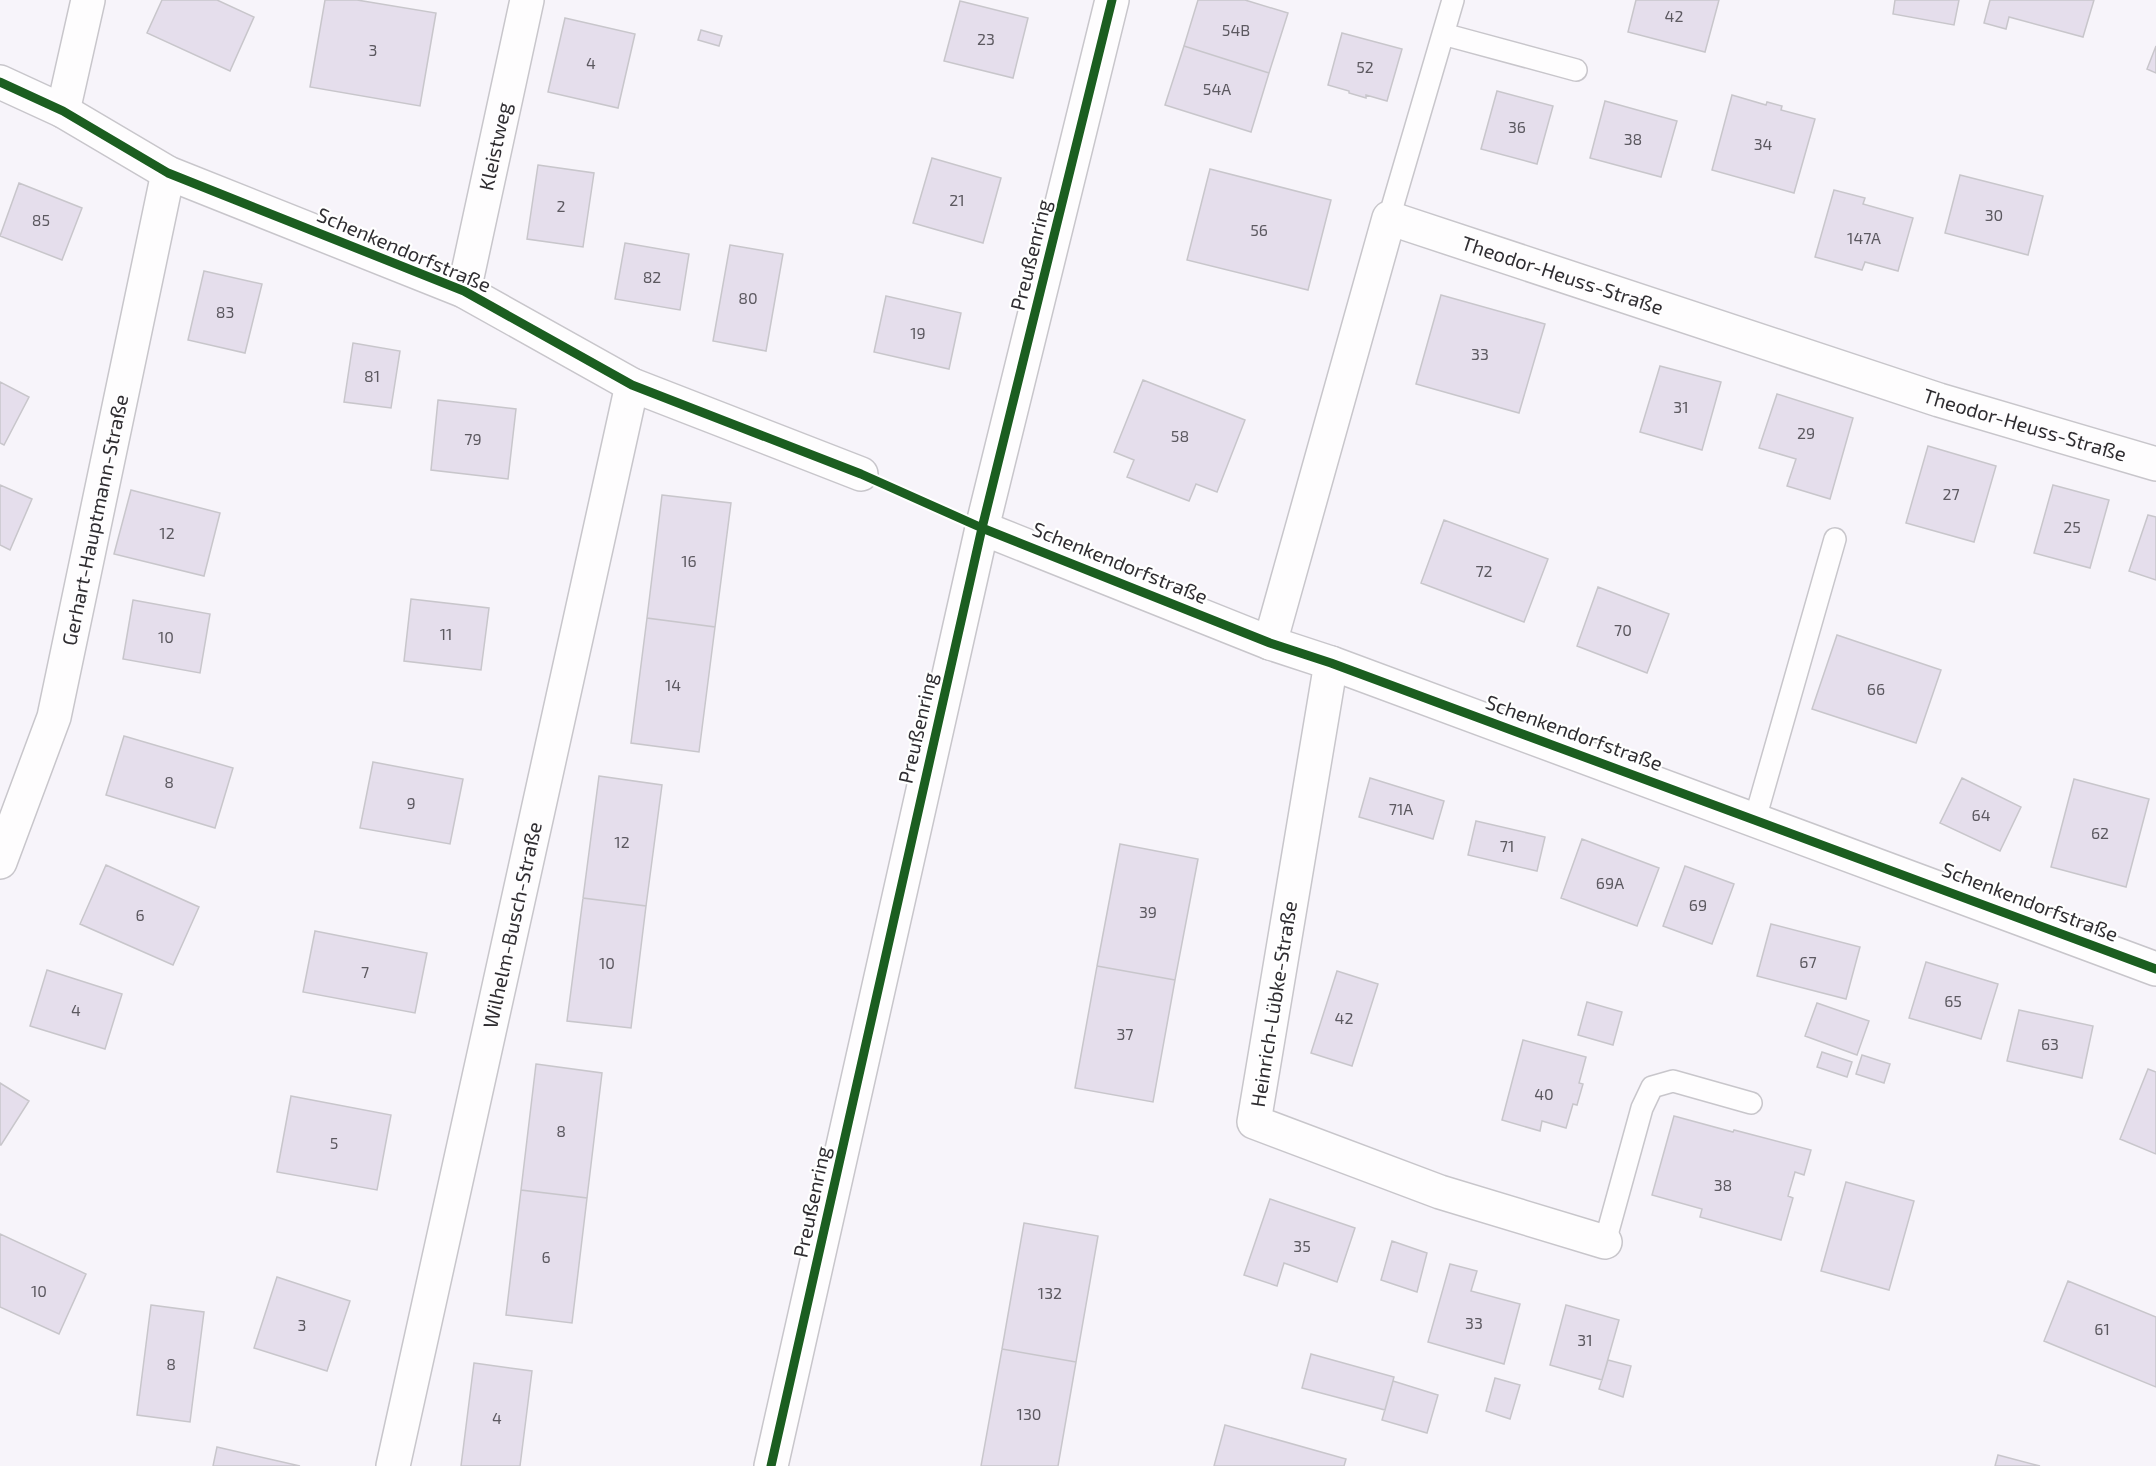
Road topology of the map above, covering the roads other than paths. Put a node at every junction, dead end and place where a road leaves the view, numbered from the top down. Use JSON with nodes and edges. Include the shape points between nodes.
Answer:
{"nodes":[{"id":1,"x":88,"y":0,"type":"edge"},
{"id":2,"x":527,"y":0,"type":"edge"},
{"id":3,"x":1112,"y":0,"type":"edge"},
{"id":4,"x":1453,"y":0,"type":"edge"},
{"id":5,"x":1443,"y":34,"type":"junction"},
{"id":6,"x":1576,"y":70,"type":"dead end"},
{"id":7,"x":0,"y":82,"type":"edge"},
{"id":8,"x":63,"y":111,"type":"junction"},
{"id":9,"x":168,"y":172,"type":"junction"},
{"id":10,"x":1389,"y":218,"type":"junction"},
{"id":11,"x":464,"y":291,"type":"junction"},
{"id":12,"x":632,"y":385,"type":"junction"},
{"id":13,"x":2156,"y":464,"type":"edge"},
{"id":14,"x":861,"y":474,"type":"dead end"},
{"id":15,"x":982,"y":528,"type":"junction"},
{"id":16,"x":1835,"y":539,"type":"dead end"},
{"id":17,"x":1270,"y":643,"type":"junction"},
{"id":18,"x":1331,"y":663,"type":"junction"},
{"id":19,"x":1755,"y":819,"type":"junction"},
{"id":20,"x":0,"y":862,"type":"edge"},
{"id":21,"x":2156,"y":969,"type":"edge"},
{"id":22,"x":1751,"y":1103,"type":"dead end"},
{"id":23,"x":1605,"y":1242,"type":"joint"},
{"id":24,"x":393,"y":1466,"type":"edge"},
{"id":25,"x":771,"y":1466,"type":"edge"}],
"edges":[{"from":1,"to":8,"type":"street"},
{"from":2,"to":11,"type":"street","name":"Kleistweg"},
{"from":3,"to":15,"type":"street","name":"Preußenring"},
{"from":4,"to":5,"type":"lane"},
{"from":5,"to":6,"type":"lane"},
{"from":5,"to":10,"type":"lane"},
{"from":7,"to":8,"type":"street","name":"Schenkendorfstraße"},
{"from":8,"to":9,"type":"street","name":"Schenkendorfstraße"},
{"from":9,"to":11,"type":"street","name":"Schenkendorfstraße"},
{"from":9,"to":20,"type":"street","name":"Gerhart-Hauptmann-Straße","via":[[54,717]]},
{"from":10,"to":13,"type":"street","name":"Theodor-Heuss-Straße","via":[[1939,400]]},
{"from":10,"to":17,"type":"street"},
{"from":11,"to":12,"type":"street","name":"Schenkendorfstraße"},
{"from":12,"to":14,"type":"street","name":"Schenkendorfstraße"},
{"from":12,"to":24,"type":"street","name":"Wilhelm-Busch-Straße"},
{"from":15,"to":17,"type":"street","name":"Schenkendorfstraße"},
{"from":15,"to":25,"type":"street","name":"Preußenring"},
{"from":16,"to":19,"type":"lane"},
{"from":17,"to":18,"type":"street","name":"Schenkendorfstraße"},
{"from":18,"to":19,"type":"street","name":"Schenkendorfstraße"},
{"from":18,"to":23,"type":"street","name":"Heinrich-Lübke-Straße","via":[[1254,1122],[1440,1192]]},
{"from":19,"to":21,"type":"street","name":"Schenkendorfstraße"},
{"from":22,"to":23,"type":"lane","via":[[1673,1081],[1652,1088],[1642,1108]]}]}
